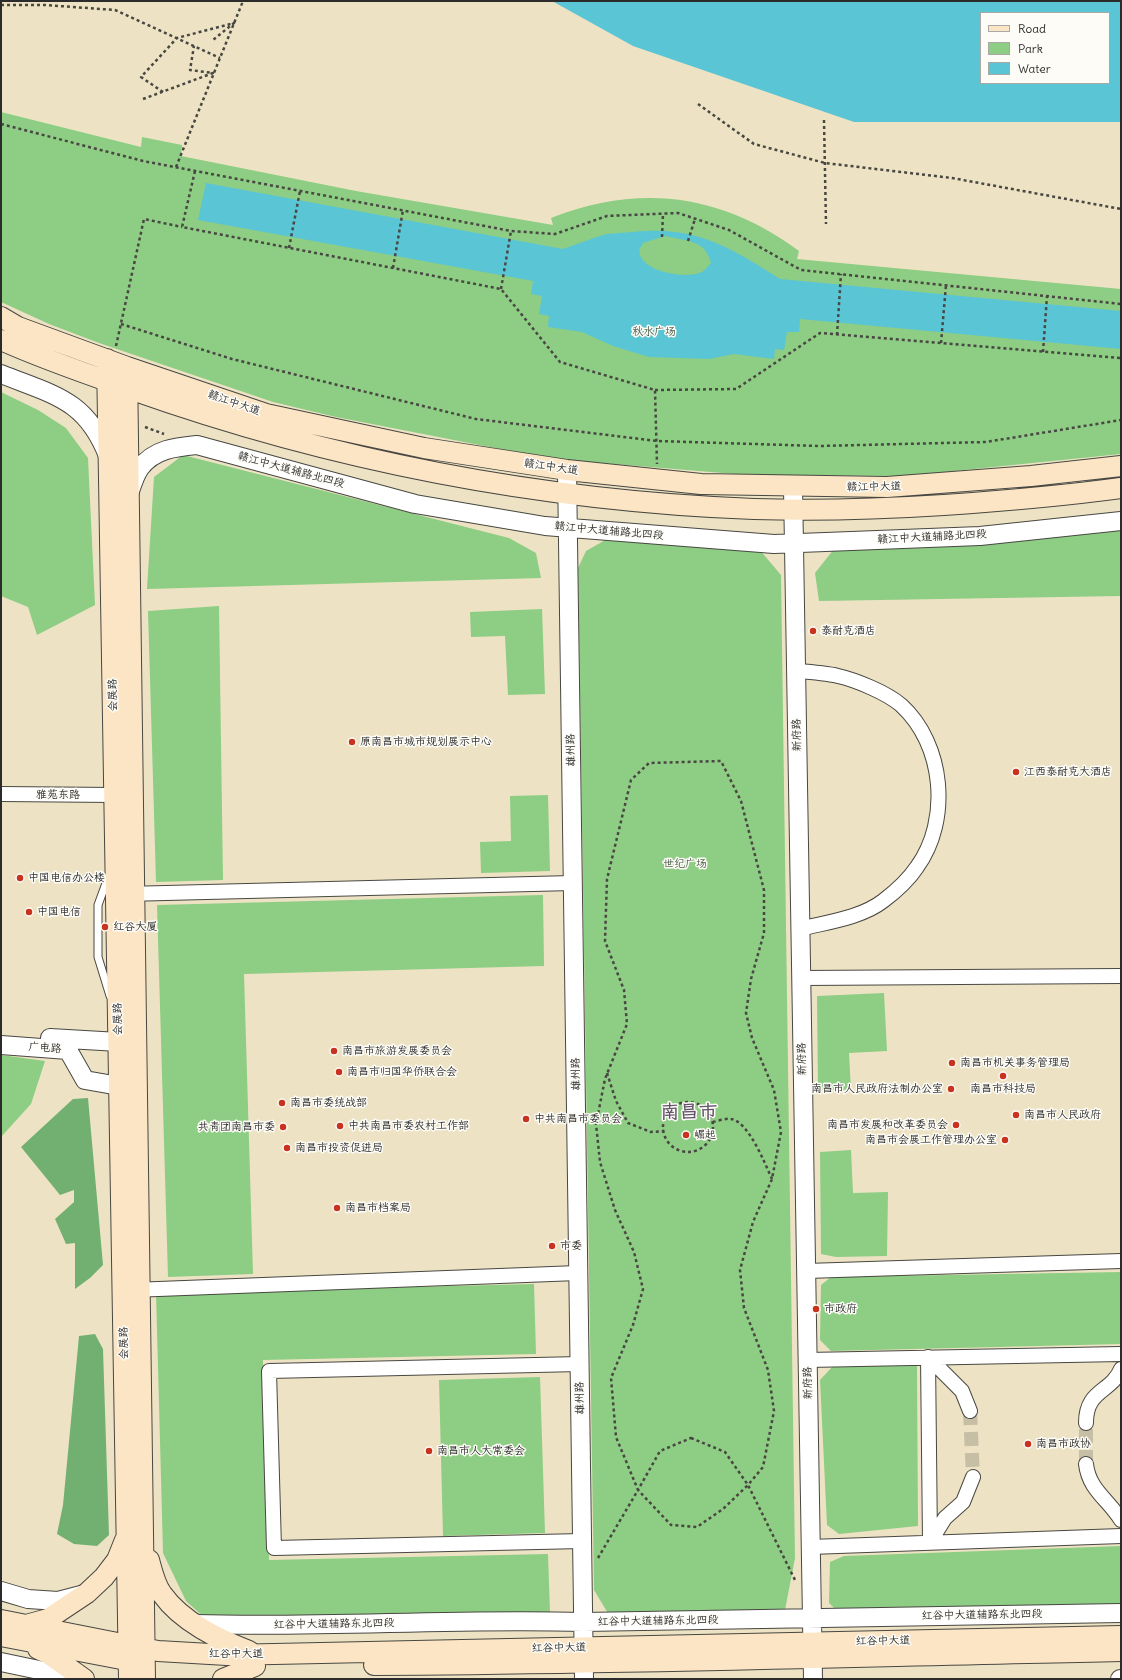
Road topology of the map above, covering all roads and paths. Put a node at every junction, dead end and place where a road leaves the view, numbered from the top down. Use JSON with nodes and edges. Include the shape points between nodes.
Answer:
{"nodes":[{"id":1,"x":243,"y":1,"type":"edge"},
{"id":2,"x":1,"y":5,"type":"edge"},
{"id":3,"x":234,"y":23,"type":"junction"},
{"id":4,"x":177,"y":38,"type":"junction"},
{"id":5,"x":213,"y":40,"type":"dead end"},
{"id":6,"x":194,"y":46,"type":"junction"},
{"id":7,"x":220,"y":58,"type":"junction"},
{"id":8,"x":213,"y":73,"type":"junction"},
{"id":9,"x":163,"y":92,"type":"junction"},
{"id":10,"x":143,"y":99,"type":"dead end"},
{"id":11,"x":698,"y":104,"type":"dead end"},
{"id":12,"x":824,"y":120,"type":"dead end"},
{"id":13,"x":1,"y":124,"type":"edge"},
{"id":14,"x":825,"y":163,"type":"junction"},
{"id":15,"x":176,"y":167,"type":"junction"},
{"id":16,"x":195,"y":171,"type":"junction"},
{"id":17,"x":300,"y":191,"type":"junction"},
{"id":18,"x":1121,"y":209,"type":"edge"},
{"id":19,"x":403,"y":210,"type":"junction"},
{"id":20,"x":664,"y":214,"type":"junction"},
{"id":21,"x":695,"y":219,"type":"junction"},
{"id":22,"x":826,"y":224,"type":"dead end"},
{"id":23,"x":182,"y":227,"type":"junction"},
{"id":24,"x":511,"y":230,"type":"junction"},
{"id":25,"x":662,"y":237,"type":"dead end"},
{"id":26,"x":688,"y":241,"type":"dead end"},
{"id":27,"x":289,"y":248,"type":"junction"},
{"id":28,"x":393,"y":268,"type":"junction"},
{"id":29,"x":842,"y":274,"type":"junction"},
{"id":30,"x":946,"y":285,"type":"junction"},
{"id":31,"x":501,"y":289,"type":"junction"},
{"id":32,"x":1047,"y":296,"type":"junction"},
{"id":33,"x":1121,"y":304,"type":"edge"},
{"id":34,"x":1,"y":317,"type":"edge"},
{"id":35,"x":121,"y":324,"type":"junction"},
{"id":36,"x":837,"y":334,"type":"junction"},
{"id":37,"x":1,"y":340,"type":"edge"},
{"id":38,"x":941,"y":343,"type":"junction"},
{"id":39,"x":1043,"y":352,"type":"junction"},
{"id":40,"x":108,"y":353,"type":"junction"},
{"id":41,"x":1121,"y":358,"type":"edge"},
{"id":42,"x":127,"y":367,"type":"junction"},
{"id":43,"x":1,"y":374,"type":"edge"},
{"id":44,"x":107,"y":381,"type":"junction"},
{"id":45,"x":127,"y":388,"type":"junction"},
{"id":46,"x":655,"y":390,"type":"junction"},
{"id":47,"x":1121,"y":420,"type":"edge"},
{"id":48,"x":657,"y":441,"type":"junction"},
{"id":49,"x":109,"y":458,"type":"junction"},
{"id":50,"x":1121,"y":466,"type":"edge"},
{"id":51,"x":657,"y":468,"type":"dead end"},
{"id":52,"x":567,"y":470,"type":"junction"},
{"id":53,"x":793,"y":487,"type":"junction"},
{"id":54,"x":1121,"y":488,"type":"edge"},
{"id":55,"x":567,"y":492,"type":"junction"},
{"id":56,"x":128,"y":494,"type":"junction"},
{"id":57,"x":793,"y":509,"type":"junction"},
{"id":58,"x":1121,"y":520,"type":"edge"},
{"id":59,"x":568,"y":528,"type":"junction"},
{"id":60,"x":794,"y":543,"type":"junction"},
{"id":61,"x":796,"y":671,"type":"junction"},
{"id":62,"x":1,"y":794,"type":"edge"},
{"id":63,"x":114,"y":795,"type":"junction"},
{"id":64,"x":115,"y":858,"type":"junction"},
{"id":65,"x":573,"y":883,"type":"junction"},
{"id":66,"x":125,"y":894,"type":"junction"},
{"id":67,"x":800,"y":930,"type":"junction"},
{"id":68,"x":1121,"y":976,"type":"edge"},
{"id":69,"x":801,"y":978,"type":"junction"},
{"id":70,"x":118,"y":1022,"type":"junction"},
{"id":71,"x":1,"y":1035,"type":"edge"},
{"id":72,"x":119,"y":1042,"type":"junction"},
{"id":73,"x":1,"y":1045,"type":"edge"},
{"id":74,"x":607,"y":1073,"type":"junction"},
{"id":75,"x":120,"y":1086,"type":"junction"},
{"id":76,"x":713,"y":1122,"type":"junction"},
{"id":77,"x":664,"y":1131,"type":"junction"},
{"id":78,"x":772,"y":1179,"type":"junction"},
{"id":79,"x":1121,"y":1261,"type":"edge"},
{"id":80,"x":806,"y":1271,"type":"junction"},
{"id":81,"x":578,"y":1273,"type":"junction"},
{"id":82,"x":132,"y":1290,"type":"junction"},
{"id":83,"x":1121,"y":1354,"type":"edge"},
{"id":84,"x":928,"y":1357,"type":"junction"},
{"id":85,"x":807,"y":1360,"type":"junction"},
{"id":86,"x":580,"y":1364,"type":"junction"},
{"id":87,"x":1121,"y":1369,"type":"edge"},
{"id":88,"x":970,"y":1411,"type":"tunnel mouth"},
{"id":89,"x":1086,"y":1423,"type":"tunnel mouth"},
{"id":90,"x":1086,"y":1464,"type":"tunnel mouth"},
{"id":91,"x":973,"y":1477,"type":"tunnel mouth"},
{"id":92,"x":748,"y":1485,"type":"junction"},
{"id":93,"x":638,"y":1490,"type":"junction"},
{"id":94,"x":1121,"y":1520,"type":"edge"},
{"id":95,"x":1121,"y":1536,"type":"edge"},
{"id":96,"x":135,"y":1537,"type":"junction"},
{"id":97,"x":582,"y":1541,"type":"junction"},
{"id":98,"x":930,"y":1542,"type":"junction"},
{"id":99,"x":810,"y":1547,"type":"junction"},
{"id":100,"x":583,"y":1573,"type":"junction"},
{"id":101,"x":811,"y":1588,"type":"junction"},
{"id":102,"x":1,"y":1591,"type":"edge"},
{"id":103,"x":87,"y":1593,"type":"junction"},
{"id":104,"x":1121,"y":1613,"type":"edge"},
{"id":105,"x":812,"y":1618,"type":"junction"},
{"id":106,"x":1,"y":1620,"type":"edge"},
{"id":107,"x":584,"y":1622,"type":"junction"},
{"id":108,"x":195,"y":1624,"type":"junction"},
{"id":109,"x":15,"y":1634,"type":"edge"},
{"id":110,"x":1121,"y":1636,"type":"edge"},
{"id":111,"x":812,"y":1650,"type":"junction"},
{"id":112,"x":1121,"y":1652,"type":"edge"},
{"id":113,"x":256,"y":1660,"type":"junction"},
{"id":114,"x":1,"y":1662,"type":"edge"},
{"id":115,"x":137,"y":1663,"type":"edge"},
{"id":116,"x":584,"y":1663,"type":"edge"},
{"id":117,"x":71,"y":1679,"type":"edge"},
{"id":118,"x":84,"y":1679,"type":"edge"},
{"id":119,"x":223,"y":1679,"type":"edge"},
{"id":120,"x":813,"y":1679,"type":"edge"}],
"edges":[{"from":1,"to":3,"type":"path"},
{"from":2,"to":4,"type":"path","via":[[115,10]]},
{"from":3,"to":4,"type":"path"},
{"from":3,"to":5,"type":"path"},
{"from":3,"to":7,"type":"path"},
{"from":4,"to":6,"type":"path"},
{"from":4,"to":9,"type":"path","via":[[141,77]]},
{"from":6,"to":7,"type":"path"},
{"from":6,"to":8,"type":"path","via":[[190,70]]},
{"from":7,"to":8,"type":"path"},
{"from":8,"to":9,"type":"path"},
{"from":8,"to":15,"type":"path"},
{"from":9,"to":10,"type":"path"},
{"from":11,"to":14,"type":"path","via":[[754,144]]},
{"from":12,"to":14,"type":"path"},
{"from":13,"to":15,"type":"path","via":[[143,161]]},
{"from":14,"to":18,"type":"path","via":[[952,178]]},
{"from":14,"to":22,"type":"path"},
{"from":15,"to":16,"type":"path"},
{"from":16,"to":17,"type":"path"},
{"from":16,"to":23,"type":"path"},
{"from":17,"to":19,"type":"path"},
{"from":17,"to":27,"type":"path"},
{"from":19,"to":24,"type":"path"},
{"from":19,"to":28,"type":"path"},
{"from":20,"to":21,"type":"path","via":[[678,213]]},
{"from":20,"to":24,"type":"path","via":[[607,216],[556,234]]},
{"from":20,"to":25,"type":"path"},
{"from":21,"to":26,"type":"path"},
{"from":21,"to":29,"type":"path","via":[[729,230],[801,270]]},
{"from":23,"to":27,"type":"path"},
{"from":23,"to":35,"type":"path","via":[[144,219]]},
{"from":24,"to":31,"type":"path"},
{"from":27,"to":28,"type":"path"},
{"from":28,"to":31,"type":"path"},
{"from":29,"to":30,"type":"path"},
{"from":29,"to":36,"type":"path"},
{"from":30,"to":32,"type":"path"},
{"from":30,"to":38,"type":"path"},
{"from":31,"to":46,"type":"path","via":[[560,362]]},
{"from":32,"to":33,"type":"path"},
{"from":32,"to":39,"type":"path"},
{"from":34,"to":40,"type":"main road","name":"赣江中大道","via":[[18,327]]},
{"from":35,"to":40,"type":"path","via":[[115,349]]},
{"from":35,"to":48,"type":"path","via":[[232,359],[476,419]]},
{"from":36,"to":38,"type":"path"},
{"from":36,"to":46,"type":"path","via":[[820,333],[736,389]]},
{"from":37,"to":44,"type":"main road","name":"赣江中大道","via":[[34,355]]},
{"from":38,"to":39,"type":"path"},
{"from":39,"to":41,"type":"path"},
{"from":40,"to":42,"type":"main road","name":"赣江中大道"},
{"from":40,"to":44,"type":"main road","name":"会展路"},
{"from":42,"to":45,"type":"main road","name":"会展路"},
{"from":42,"to":52,"type":"main road","name":"赣江中大道","via":[[266,414],[424,448]]},
{"from":43,"to":49,"type":"street","via":[[65,400],[80,411],[92,423]]},
{"from":44,"to":45,"type":"main road","name":"赣江中大道"},
{"from":44,"to":49,"type":"main road","name":"会展路"},
{"from":45,"to":55,"type":"main road","name":"赣江中大道","via":[[293,441],[376,460],[504,484]]},
{"from":45,"to":56,"type":"main road","name":"会展路"},
{"from":46,"to":48,"type":"path"},
{"from":47,"to":48,"type":"path","via":[[986,442],[819,446]]},
{"from":48,"to":51,"type":"path"},
{"from":49,"to":63,"type":"main road","name":"会展路"},
{"from":50,"to":53,"type":"main road","name":"赣江中大道","via":[[887,487]]},
{"from":52,"to":53,"type":"main road","name":"赣江中大道","via":[[701,484]]},
{"from":52,"to":55,"type":"street","name":"雄州路"},
{"from":53,"to":57,"type":"street","name":"新府路"},
{"from":54,"to":57,"type":"main road","name":"赣江中大道","via":[[1076,494],[875,509]]},
{"from":55,"to":57,"type":"main road","name":"赣江中大道","via":[[623,500],[754,509]]},
{"from":55,"to":59,"type":"street","name":"雄州路"},
{"from":56,"to":59,"type":"street","name":"赣江中大道辅路北四段","via":[[140,467],[157,453],[171,447],[196,445],[415,504]]},
{"from":56,"to":66,"type":"main road","name":"会展路"},
{"from":57,"to":60,"type":"street","name":"新府路"},
{"from":58,"to":60,"type":"street","name":"赣江中大道辅路北四段","via":[[980,536]]},
{"from":59,"to":60,"type":"street","name":"赣江中大道辅路北四段","via":[[774,544]]},
{"from":59,"to":65,"type":"street","name":"雄州路"},
{"from":60,"to":61,"type":"street","name":"新府路"},
{"from":61,"to":67,"type":"street","name":"新府路"},
{"from":61,"to":67,"type":"street","via":[[839,676],[874,689],[900,704],[919,725],[932,753],[938,785],[935,831],[917,868],[877,905],[860,913]]},
{"from":62,"to":63,"type":"street","name":"雅苑东路"},
{"from":63,"to":64,"type":"main road","name":"会展路"},
{"from":64,"to":66,"type":"main road","name":"会展路"},
{"from":64,"to":70,"type":"lane","via":[[98,905],[98,957]]},
{"from":65,"to":66,"type":"street"},
{"from":65,"to":81,"type":"street","name":"雄州路"},
{"from":66,"to":70,"type":"main road","name":"会展路"},
{"from":66,"to":82,"type":"main road","name":"会展路"},
{"from":67,"to":69,"type":"street","name":"新府路"},
{"from":68,"to":69,"type":"street"},
{"from":69,"to":80,"type":"street","name":"新府路"},
{"from":70,"to":72,"type":"main road","name":"会展路"},
{"from":71,"to":72,"type":"street","name":"广电路"},
{"from":72,"to":75,"type":"main road","name":"会展路"},
{"from":73,"to":75,"type":"street","name":"广电路","via":[[68,1050],[85,1080]]},
{"from":74,"to":77,"type":"path","via":[[616,1101],[628,1123],[651,1132]]},
{"from":74,"to":78,"type":"path","via":[[627,1024],[624,990],[605,941],[607,879],[631,780],[649,763],[721,760],[741,801],[764,890],[764,933],[751,979],[746,1013],[752,1038],[774,1090],[781,1132]]},
{"from":74,"to":93,"type":"path","via":[[596,1124],[600,1162],[615,1210],[634,1252],[643,1289],[633,1325],[611,1378],[616,1437]]},
{"from":75,"to":82,"type":"main road","name":"会展路"},
{"from":76,"to":77,"type":"path","via":[[709,1112],[694,1102],[684,1102],[676,1104],[668,1112]]},
{"from":76,"to":77,"type":"path","via":[[709,1142],[696,1150],[685,1152],[675,1148]]},
{"from":76,"to":78,"type":"path","via":[[730,1119],[738,1122],[751,1137]]},
{"from":78,"to":92,"type":"path","via":[[753,1222],[740,1270],[744,1308],[768,1370],[774,1411],[763,1467]]},
{"from":79,"to":80,"type":"street"},
{"from":80,"to":85,"type":"street","name":"新府路"},
{"from":81,"to":82,"type":"street"},
{"from":81,"to":86,"type":"street","name":"雄州路"},
{"from":82,"to":96,"type":"main road","name":"会展路"},
{"from":83,"to":84,"type":"street"},
{"from":84,"to":85,"type":"street"},
{"from":84,"to":88,"type":"street","via":[[962,1391]]},
{"from":84,"to":98,"type":"street"},
{"from":85,"to":99,"type":"street","name":"新府路"},
{"from":86,"to":97,"type":"street","name":"雄州路"},
{"from":86,"to":97,"type":"street","via":[[269,1371],[274,1548]]},
{"from":87,"to":89,"type":"street","via":[[1110,1384],[1097,1394],[1086,1411]]},
{"from":90,"to":94,"type":"street","via":[[1087,1476],[1096,1492],[1111,1505]]},
{"from":91,"to":98,"type":"street","via":[[963,1502],[945,1518]]},
{"from":92,"to":93,"type":"path","via":[[723,1510],[697,1527],[671,1525]]},
{"from":92,"to":93,"type":"path","via":[[725,1452],[691,1438],[660,1451]]},
{"from":92,"to":101,"type":"path","via":[[798,1587]]},
{"from":93,"to":100,"type":"path","via":[[588,1574]]},
{"from":95,"to":98,"type":"street"},
{"from":96,"to":103,"type":"main road","via":[[104,1577]]},
{"from":96,"to":108,"type":"main road","via":[[162,1594]]},
{"from":96,"to":115,"type":"main road","name":"会展路"},
{"from":97,"to":100,"type":"street","name":"雄州路"},
{"from":98,"to":99,"type":"street"},
{"from":99,"to":101,"type":"street","name":"新府路"},
{"from":100,"to":107,"type":"street","name":"雄州路"},
{"from":101,"to":105,"type":"street","name":"新府路"},
{"from":102,"to":103,"type":"street","via":[[28,1599],[58,1601]]},
{"from":103,"to":109,"type":"main road","via":[[48,1619]]},
{"from":104,"to":105,"type":"street","name":"红谷中大道辅路东北四段"},
{"from":105,"to":107,"type":"street","name":"红谷中大道辅路东北四段"},
{"from":105,"to":111,"type":"street","name":"新府路"},
{"from":106,"to":109,"type":"main road","name":"红谷中大道"},
{"from":107,"to":108,"type":"street","name":"红谷中大道辅路东北四段","via":[[246,1626]]},
{"from":107,"to":116,"type":"street","name":"雄州路"},
{"from":108,"to":113,"type":"main road"},
{"from":109,"to":115,"type":"main road","name":"红谷中大道"},
{"from":109,"to":118,"type":"main road"},
{"from":110,"to":111,"type":"main road","name":"红谷中大道"},
{"from":111,"to":112,"type":"main road","name":"红谷中大道"},
{"from":111,"to":116,"type":"main road","name":"红谷中大道"},
{"from":111,"to":120,"type":"street","name":"新府路"},
{"from":113,"to":115,"type":"main road","name":"红谷中大道","via":[[198,1667]]},
{"from":113,"to":116,"type":"main road","name":"红谷中大道"},
{"from":113,"to":119,"type":"main road"},
{"from":114,"to":117,"type":"street"}]}
